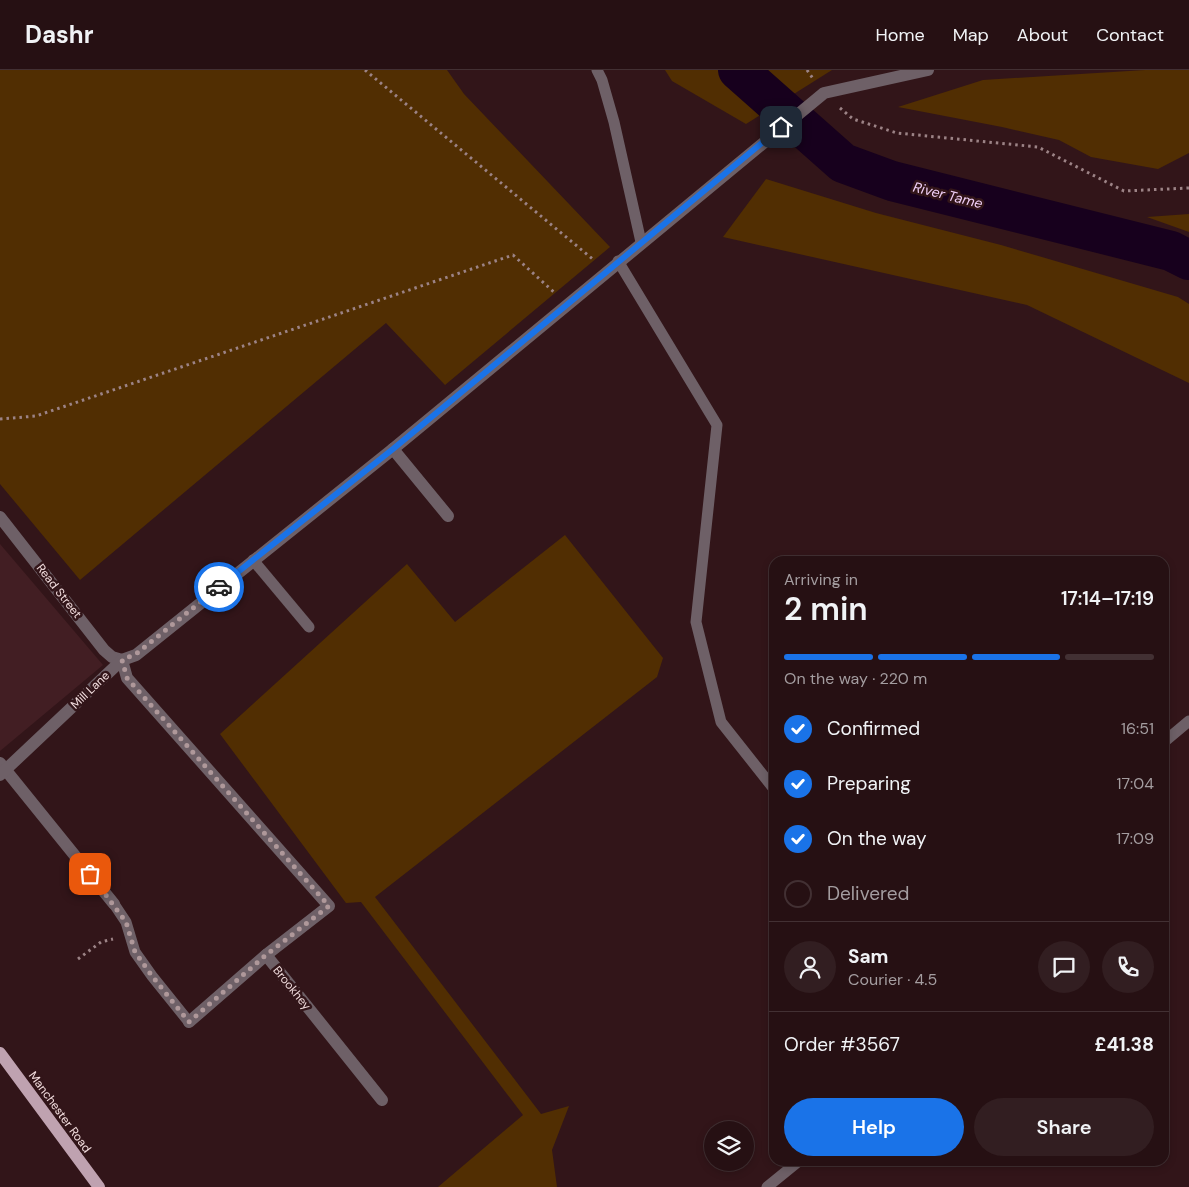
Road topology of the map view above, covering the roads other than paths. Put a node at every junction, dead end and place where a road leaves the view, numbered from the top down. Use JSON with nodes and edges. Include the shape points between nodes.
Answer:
{"nodes":[{"id":1,"x":597,"y":70,"type":"edge"},
{"id":2,"x":928,"y":70,"type":"edge"},
{"id":3,"x":641,"y":242,"type":"junction"},
{"id":4,"x":618,"y":261,"type":"junction"},
{"id":5,"x":393,"y":449,"type":"junction"},
{"id":6,"x":448,"y":516,"type":"dead end"},
{"id":7,"x":0,"y":517,"type":"edge"},
{"id":8,"x":253,"y":560,"type":"junction"},
{"id":9,"x":309,"y":627,"type":"dead end"},
{"id":10,"x":122,"y":660,"type":"junction"},
{"id":11,"x":1189,"y":721,"type":"edge"},
{"id":12,"x":1169,"y":738,"type":"edge"},
{"id":13,"x":2,"y":770,"type":"edge"},
{"id":14,"x":769,"y":783,"type":"edge"},
{"id":15,"x":114,"y":904,"type":"joint"},
{"id":16,"x":266,"y":955,"type":"junction"},
{"id":17,"x":189,"y":1022,"type":"joint"},
{"id":18,"x":0,"y":1053,"type":"edge"},
{"id":19,"x":382,"y":1100,"type":"dead end"},
{"id":20,"x":793,"y":1166,"type":"edge"},
{"id":21,"x":99,"y":1187,"type":"edge"},
{"id":22,"x":768,"y":1187,"type":"edge"}],
"edges":[{"from":1,"to":3,"type":"lane","via":[[614,122]]},
{"from":2,"to":3,"type":"street","name":"Mill Lane","via":[[824,93]]},
{"from":3,"to":4,"type":"street","name":"Mill Lane"},
{"from":4,"to":5,"type":"street","name":"Mill Lane"},
{"from":4,"to":14,"type":"lane","via":[[718,425],[696,622],[721,722]]},
{"from":5,"to":6,"type":"street"},
{"from":5,"to":8,"type":"street","name":"Mill Lane"},
{"from":7,"to":10,"type":"street","name":"Read Street","via":[[104,650]]},
{"from":8,"to":9,"type":"lane"},
{"from":8,"to":10,"type":"street","name":"Mill Lane","via":[[136,654]]},
{"from":10,"to":13,"type":"street","name":"Mill Lane"},
{"from":10,"to":16,"type":"street","via":[[127,678],[329,906]]},
{"from":11,"to":12,"type":"lane"},
{"from":13,"to":15,"type":"street"},
{"from":15,"to":17,"type":"lane","via":[[126,922],[135,952]]},
{"from":16,"to":17,"type":"street","name":"Brookhey"},
{"from":16,"to":19,"type":"street","name":"Brookhey"},
{"from":18,"to":21,"type":"main road","name":"Manchester Road"},
{"from":20,"to":22,"type":"lane"}]}
